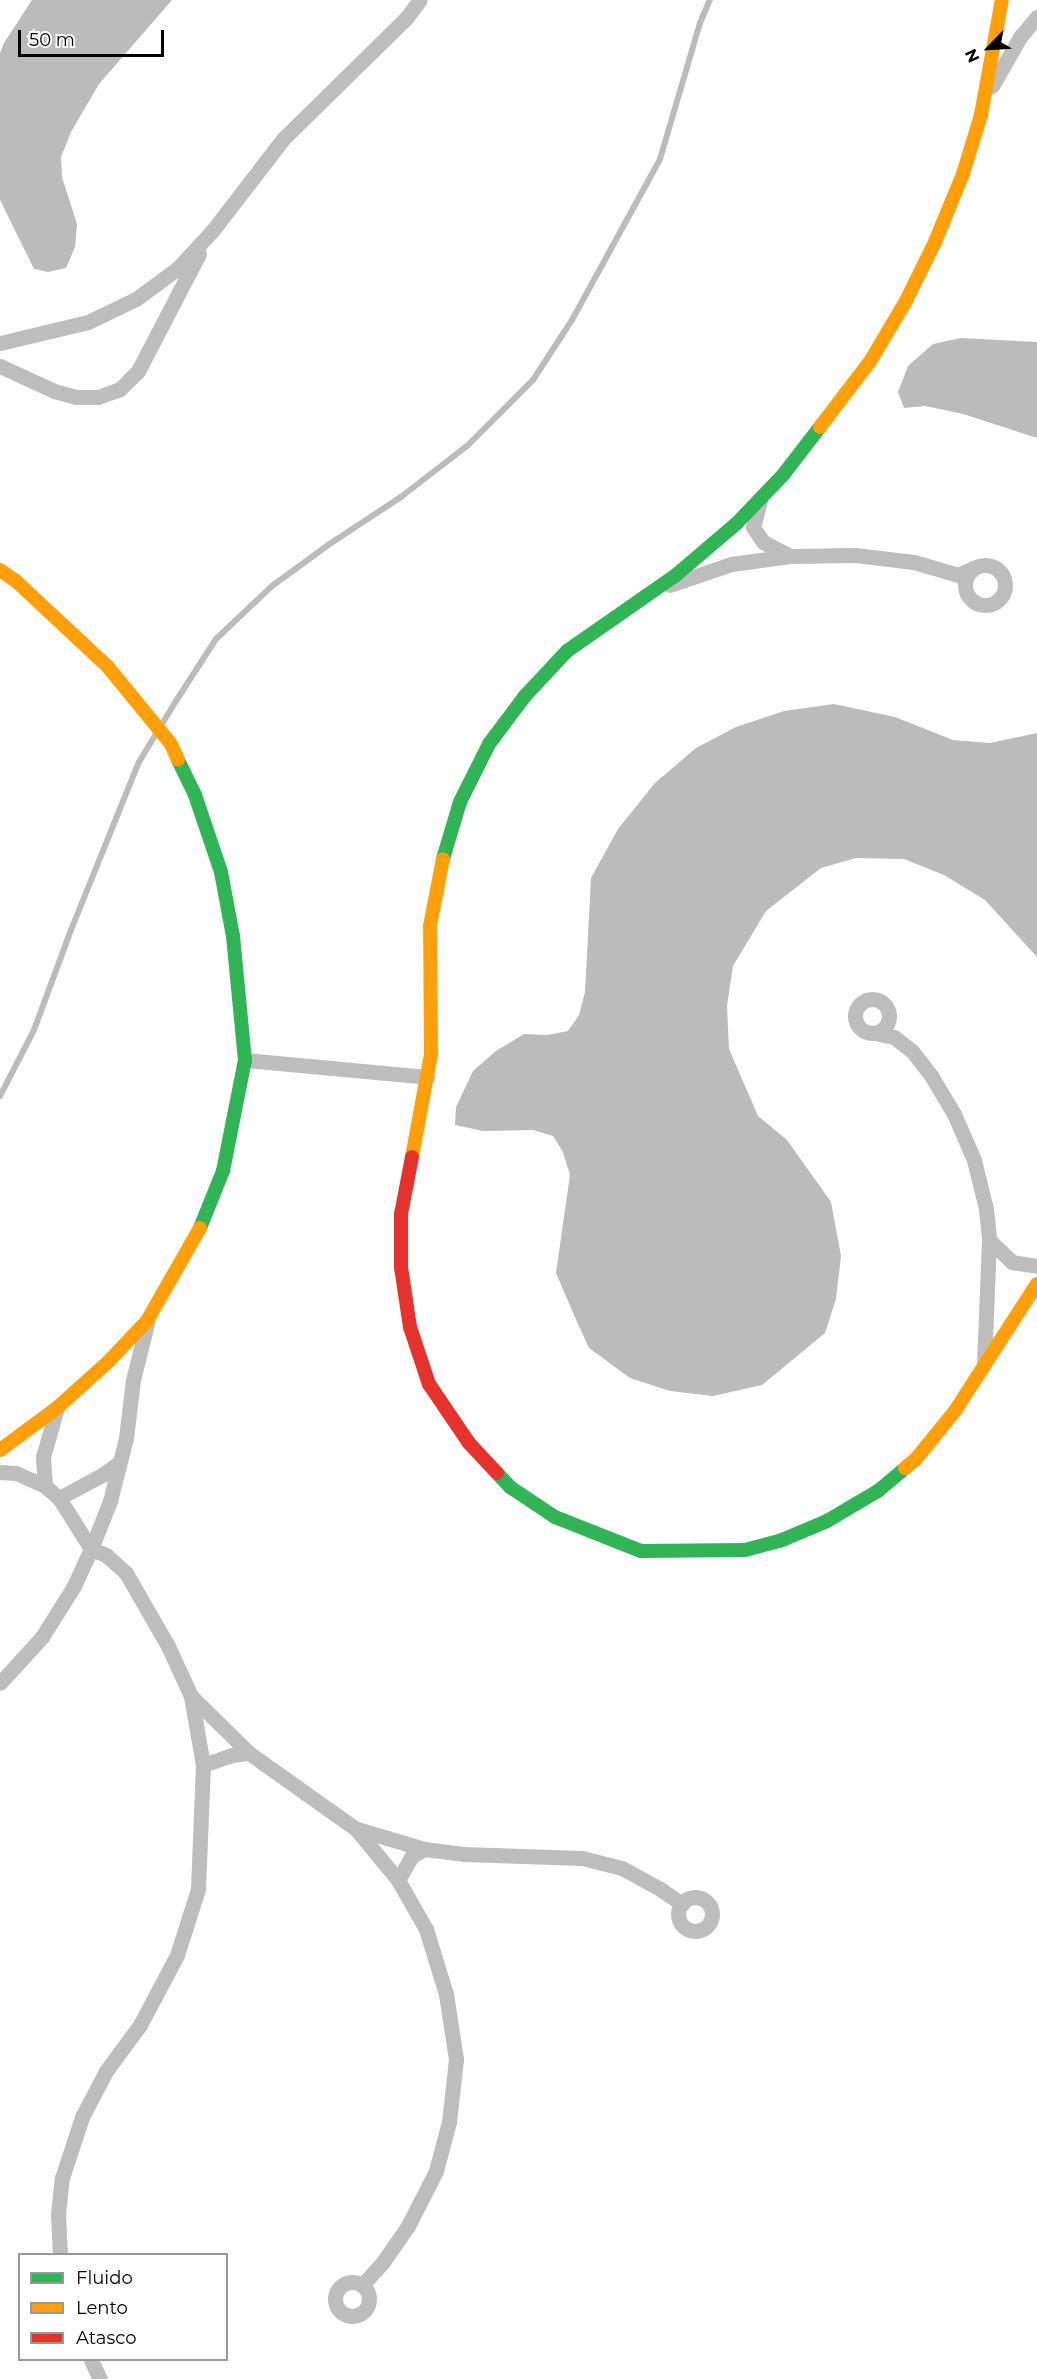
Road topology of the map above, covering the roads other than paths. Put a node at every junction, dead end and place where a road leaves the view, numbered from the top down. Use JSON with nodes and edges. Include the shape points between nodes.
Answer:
{"nodes":[{"id":1,"x":420,"y":0,"type":"edge"},
{"id":2,"x":1002,"y":0,"type":"edge"},
{"id":3,"x":1037,"y":17,"type":"edge"},
{"id":4,"x":983,"y":102,"type":"junction"},
{"id":5,"x":213,"y":230,"type":"junction"},
{"id":6,"x":0,"y":343,"type":"edge"},
{"id":7,"x":0,"y":366,"type":"edge"},
{"id":8,"x":761,"y":498,"type":"junction"},
{"id":9,"x":792,"y":556,"type":"junction"},
{"id":10,"x":973,"y":568,"type":"junction"},
{"id":11,"x":0,"y":570,"type":"edge"},
{"id":12,"x":958,"y":575,"type":"junction"},
{"id":13,"x":656,"y":590,"type":"junction"},
{"id":14,"x":965,"y":590,"type":"junction"},
{"id":15,"x":889,"y":1014,"type":"junction"},
{"id":16,"x":875,"y":1033,"type":"junction"},
{"id":17,"x":894,"y":1037,"type":"junction"},
{"id":18,"x":244,"y":1060,"type":"junction"},
{"id":19,"x":427,"y":1077,"type":"junction"},
{"id":20,"x":989,"y":1240,"type":"junction"},
{"id":21,"x":1037,"y":1266,"type":"edge"},
{"id":22,"x":1037,"y":1284,"type":"edge"},
{"id":23,"x":147,"y":1321,"type":"junction"},
{"id":24,"x":984,"y":1363,"type":"junction"},
{"id":25,"x":57,"y":1408,"type":"junction"},
{"id":26,"x":0,"y":1450,"type":"edge"},
{"id":27,"x":119,"y":1463,"type":"junction"},
{"id":28,"x":0,"y":1472,"type":"edge"},
{"id":29,"x":45,"y":1485,"type":"junction"},
{"id":30,"x":59,"y":1498,"type":"junction"},
{"id":31,"x":91,"y":1549,"type":"junction"},
{"id":32,"x":0,"y":1683,"type":"edge"},
{"id":33,"x":191,"y":1696,"type":"junction"},
{"id":34,"x":249,"y":1753,"type":"junction"},
{"id":35,"x":203,"y":1765,"type":"junction"},
{"id":36,"x":356,"y":1829,"type":"junction"},
{"id":37,"x":424,"y":1850,"type":"junction"},
{"id":38,"x":398,"y":1880,"type":"junction"},
{"id":39,"x":682,"y":1904,"type":"dead end"},
{"id":40,"x":60,"y":2253,"type":"edge"},
{"id":41,"x":362,"y":2285,"type":"dead end"},
{"id":42,"x":91,"y":2361,"type":"edge"},
{"id":43,"x":100,"y":2379,"type":"edge"}],
"edges":[{"from":1,"to":5,"type":"street","via":[[283,139]]},
{"from":2,"to":4,"type":"street"},
{"from":3,"to":4,"type":"street","via":[[1020,37]]},
{"from":4,"to":8,"type":"street","via":[[963,174],[906,301],[871,360],[824,424]]},
{"from":5,"to":6,"type":"street","via":[[178,268],[136,299],[88,322]]},
{"from":5,"to":7,"type":"street","via":[[138,371],[120,389],[98,397],[76,397]]},
{"from":8,"to":9,"type":"street","via":[[753,527],[763,542]]},
{"from":8,"to":13,"type":"street"},
{"from":9,"to":12,"type":"street","via":[[879,557],[915,562]]},
{"from":9,"to":13,"type":"street","via":[[731,564]]},
{"from":10,"to":12,"type":"street"},
{"from":10,"to":14,"type":"street","via":[[966,576]]},
{"from":10,"to":14,"type":"street","via":[[996,568],[1004,579],[1004,590],[988,605],[974,602]]},
{"from":11,"to":18,"type":"street","via":[[108,667],[171,744],[195,795],[220,872],[233,936]]},
{"from":12,"to":14,"type":"street"},
{"from":13,"to":19,"type":"street","via":[[567,651],[525,696],[489,744],[460,802],[442,862],[430,926],[431,1054]]},
{"from":15,"to":16,"type":"street","via":[[886,1026]]},
{"from":15,"to":16,"type":"street","via":[[876,1000],[858,1007],[858,1026]]},
{"from":15,"to":17,"type":"street"},
{"from":16,"to":17,"type":"street"},
{"from":17,"to":20,"type":"street","via":[[912,1051],[954,1114],[974,1160]]},
{"from":18,"to":19,"type":"street"},
{"from":18,"to":23,"type":"street","via":[[224,1171],[206,1218]]},
{"from":19,"to":24,"type":"street","via":[[401,1214],[401,1267],[410,1327],[429,1384],[469,1443],[510,1487],[555,1517],[641,1551],[745,1550],[782,1540],[826,1521],[878,1491],[916,1459],[955,1411]]},
{"from":20,"to":21,"type":"street","via":[[1012,1262]]},
{"from":20,"to":24,"type":"street"},
{"from":22,"to":24,"type":"street"},
{"from":23,"to":25,"type":"street","via":[[110,1361]]},
{"from":23,"to":27,"type":"street"},
{"from":25,"to":26,"type":"street"},
{"from":25,"to":29,"type":"street","via":[[43,1457]]},
{"from":27,"to":30,"type":"street"},
{"from":27,"to":31,"type":"street","via":[[110,1501]]},
{"from":28,"to":29,"type":"street","via":[[16,1473]]},
{"from":29,"to":30,"type":"street"},
{"from":30,"to":31,"type":"street"},
{"from":31,"to":32,"type":"street","via":[[74,1586],[42,1637]]},
{"from":31,"to":33,"type":"street","via":[[106,1555],[126,1573],[168,1646]]},
{"from":33,"to":34,"type":"street"},
{"from":33,"to":35,"type":"street"},
{"from":34,"to":35,"type":"street"},
{"from":34,"to":36,"type":"street"},
{"from":35,"to":40,"type":"street","via":[[198,1889],[177,1955],[140,2025],[106,2071],[82,2116],[62,2178],[57,2214]]},
{"from":36,"to":37,"type":"street"},
{"from":36,"to":38,"type":"street"},
{"from":37,"to":38,"type":"street","via":[[412,1856]]},
{"from":37,"to":39,"type":"street","via":[[582,1858],[622,1868]]},
{"from":38,"to":41,"type":"street","via":[[426,1929],[446,1994],[456,2059],[449,2122],[436,2171],[408,2226]]},
{"from":42,"to":43,"type":"street"}]}
